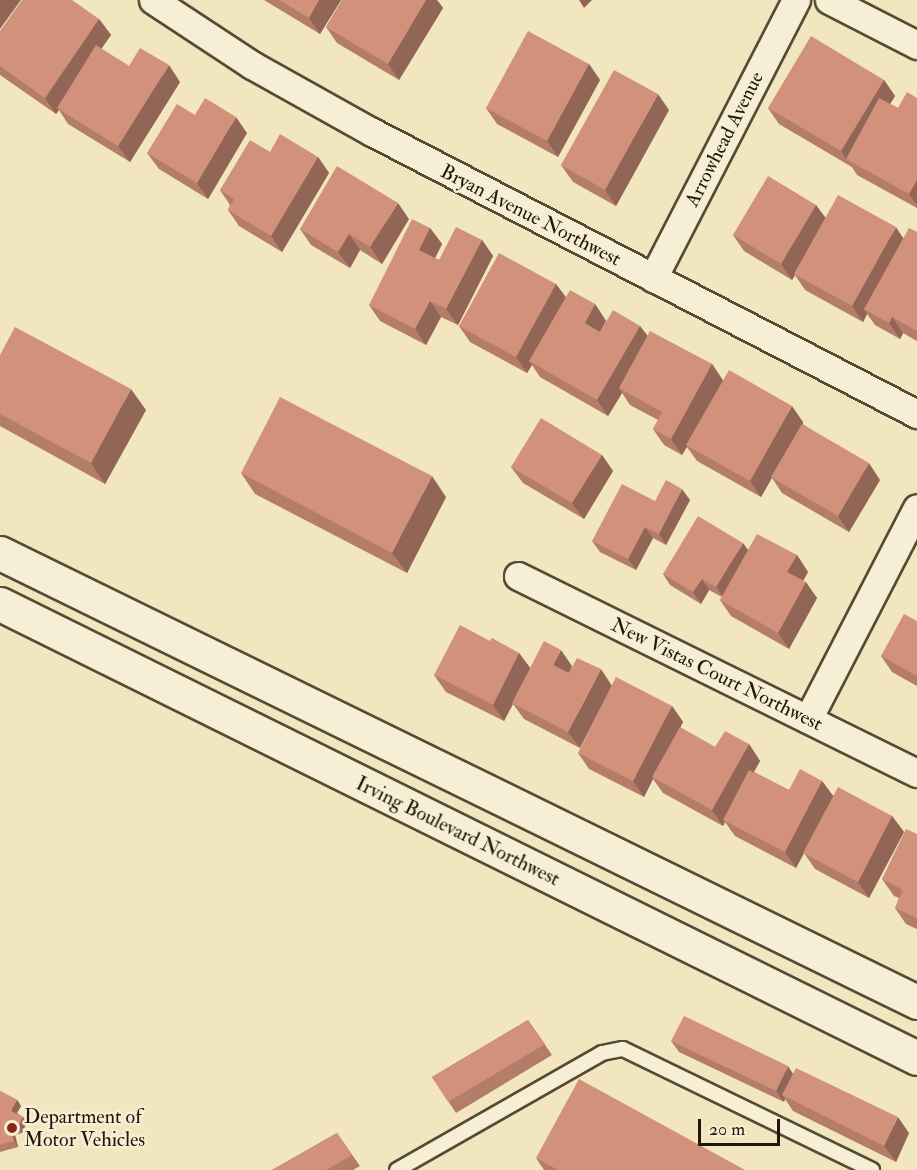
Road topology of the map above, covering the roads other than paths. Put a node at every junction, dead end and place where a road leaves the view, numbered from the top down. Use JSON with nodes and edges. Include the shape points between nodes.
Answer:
{"nodes":[{"id":1,"x":153,"y":0,"type":"edge"},
{"id":2,"x":796,"y":0,"type":"edge"},
{"id":3,"x":829,"y":0,"type":"edge"},
{"id":4,"x":917,"y":45,"type":"edge"},
{"id":5,"x":653,"y":278,"type":"junction"},
{"id":6,"x":917,"y":414,"type":"edge"},
{"id":7,"x":917,"y":508,"type":"edge"},
{"id":8,"x":0,"y":553,"type":"edge"},
{"id":9,"x":518,"y":576,"type":"dead end"},
{"id":10,"x":0,"y":604,"type":"edge"},
{"id":11,"x":808,"y":719,"type":"junction"},
{"id":12,"x":917,"y":773,"type":"edge"},
{"id":13,"x":917,"y":1002,"type":"edge"},
{"id":14,"x":917,"y":1058,"type":"edge"},
{"id":15,"x":397,"y":1170,"type":"edge"},
{"id":16,"x":872,"y":1170,"type":"edge"}],
"edges":[{"from":1,"to":5,"type":"street","name":"Bryan Avenue Northwest","via":[[252,65],[372,132]]},
{"from":2,"to":5,"type":"street","name":"Arrowhead Avenue"},
{"from":3,"to":4,"type":"street"},
{"from":5,"to":6,"type":"street","name":"Bryan Avenue Northwest"},
{"from":7,"to":11,"type":"street"},
{"from":8,"to":13,"type":"street"},
{"from":9,"to":11,"type":"street","name":"New Vistas Court Northwest"},
{"from":10,"to":14,"type":"street","name":"Irving Boulevard Northwest"},
{"from":11,"to":12,"type":"street","name":"New Vistas Court Northwest"},
{"from":15,"to":16,"type":"lane","via":[[612,1050],[633,1053]]}]}
